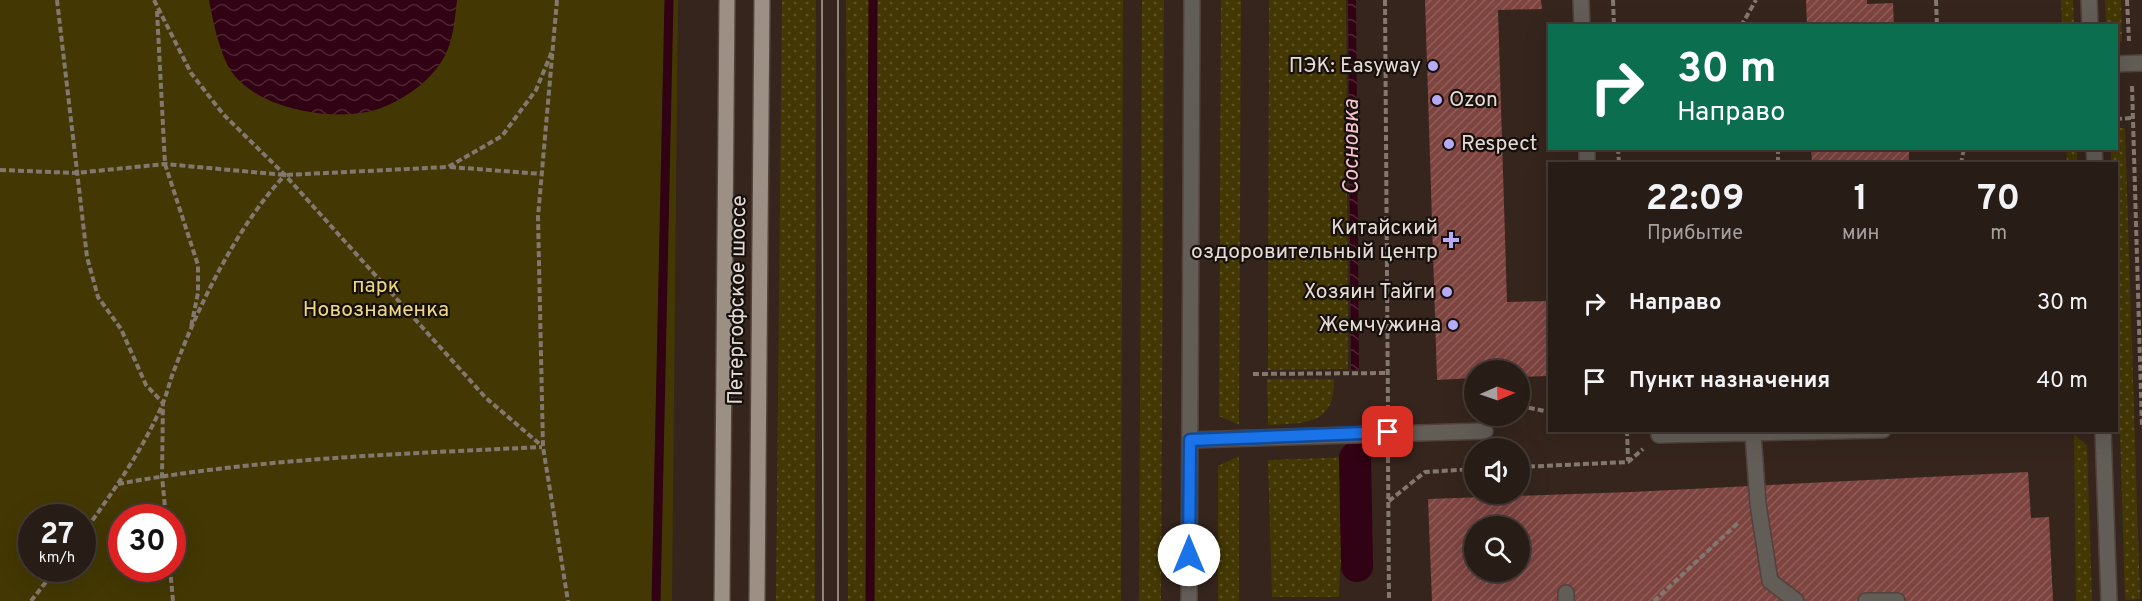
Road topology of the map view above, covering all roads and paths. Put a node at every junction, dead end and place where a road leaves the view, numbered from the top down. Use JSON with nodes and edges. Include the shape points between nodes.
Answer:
{"nodes":[{"id":1,"x":57,"y":0,"type":"edge"},
{"id":2,"x":154,"y":0,"type":"edge"},
{"id":3,"x":557,"y":0,"type":"edge"},
{"id":4,"x":727,"y":0,"type":"edge"},
{"id":5,"x":762,"y":0,"type":"edge"},
{"id":6,"x":1192,"y":0,"type":"edge"},
{"id":7,"x":1384,"y":0,"type":"edge"},
{"id":8,"x":1581,"y":0,"type":"edge"},
{"id":9,"x":1613,"y":0,"type":"edge"},
{"id":10,"x":1756,"y":0,"type":"edge"},
{"id":11,"x":1936,"y":0,"type":"edge"},
{"id":12,"x":2089,"y":0,"type":"edge"},
{"id":13,"x":2127,"y":0,"type":"edge"},
{"id":14,"x":157,"y":10,"type":"junction"},
{"id":15,"x":1582,"y":24,"type":"edge"},
{"id":16,"x":1614,"y":24,"type":"edge"},
{"id":17,"x":1742,"y":24,"type":"edge"},
{"id":18,"x":1937,"y":24,"type":"edge"},
{"id":19,"x":2090,"y":24,"type":"edge"},
{"id":20,"x":2129,"y":45,"type":"dead end"},
{"id":21,"x":553,"y":49,"type":"junction"},
{"id":22,"x":2142,"y":63,"type":"edge"},
{"id":23,"x":2118,"y":64,"type":"edge"},
{"id":24,"x":2142,"y":86,"type":"edge"},
{"id":25,"x":2132,"y":118,"type":"junction"},
{"id":26,"x":2118,"y":119,"type":"edge"},
{"id":27,"x":165,"y":164,"type":"junction"},
{"id":28,"x":448,"y":167,"type":"junction"},
{"id":29,"x":0,"y":170,"type":"edge"},
{"id":30,"x":76,"y":173,"type":"junction"},
{"id":31,"x":542,"y":174,"type":"junction"},
{"id":32,"x":285,"y":175,"type":"junction"},
{"id":33,"x":189,"y":335,"type":"junction"},
{"id":34,"x":1388,"y":373,"type":"junction"},
{"id":35,"x":1253,"y":374,"type":"dead end"},
{"id":36,"x":163,"y":403,"type":"junction"},
{"id":37,"x":1530,"y":408,"type":"edge"},
{"id":38,"x":1548,"y":412,"type":"edge"},
{"id":39,"x":1388,"y":415,"type":"dead end"},
{"id":40,"x":2142,"y":428,"type":"edge"},
{"id":41,"x":1485,"y":430,"type":"dead end"},
{"id":42,"x":1627,"y":432,"type":"edge"},
{"id":43,"x":1796,"y":432,"type":"edge"},
{"id":44,"x":2103,"y":432,"type":"edge"},
{"id":45,"x":1753,"y":433,"type":"junction"},
{"id":46,"x":1659,"y":435,"type":"dead end"},
{"id":47,"x":1190,"y":440,"type":"junction"},
{"id":48,"x":1646,"y":446,"type":"dead end"},
{"id":49,"x":543,"y":447,"type":"junction"},
{"id":50,"x":1388,"y":454,"type":"dead end"},
{"id":51,"x":1628,"y":462,"type":"junction"},
{"id":52,"x":1530,"y":467,"type":"edge"},
{"id":53,"x":1464,"y":470,"type":"edge"},
{"id":54,"x":162,"y":476,"type":"junction"},
{"id":55,"x":118,"y":484,"type":"junction"},
{"id":56,"x":1388,"y":502,"type":"junction"},
{"id":57,"x":165,"y":504,"type":"edge"},
{"id":58,"x":1758,"y":504,"type":"junction"},
{"id":59,"x":96,"y":515,"type":"edge"},
{"id":60,"x":46,"y":582,"type":"edge"},
{"id":61,"x":172,"y":582,"type":"edge"},
{"id":62,"x":31,"y":601,"type":"edge"},
{"id":63,"x":174,"y":601,"type":"edge"},
{"id":64,"x":568,"y":601,"type":"edge"},
{"id":65,"x":722,"y":601,"type":"edge"},
{"id":66,"x":757,"y":601,"type":"edge"},
{"id":67,"x":1189,"y":601,"type":"edge"},
{"id":68,"x":1389,"y":601,"type":"edge"},
{"id":69,"x":1654,"y":601,"type":"edge"},
{"id":70,"x":1796,"y":601,"type":"edge"},
{"id":71,"x":1866,"y":601,"type":"edge"},
{"id":72,"x":1897,"y":601,"type":"edge"},
{"id":73,"x":2109,"y":601,"type":"edge"}],
"edges":[{"from":1,"to":30,"type":"path"},
{"from":2,"to":14,"type":"path"},
{"from":3,"to":21,"type":"path"},
{"from":4,"to":65,"type":"main road","name":"Петергофское шоссе"},
{"from":5,"to":66,"type":"main road","name":"Петергофское шоссе"},
{"from":6,"to":47,"type":"street"},
{"from":7,"to":34,"type":"path"},
{"from":8,"to":15,"type":"street"},
{"from":9,"to":16,"type":"path"},
{"from":10,"to":17,"type":"path"},
{"from":11,"to":18,"type":"path"},
{"from":12,"to":19,"type":"street"},
{"from":13,"to":20,"type":"path"},
{"from":14,"to":27,"type":"path"},
{"from":14,"to":32,"type":"path","via":[[191,73],[223,114]]},
{"from":21,"to":28,"type":"path","via":[[536,90],[502,136]]},
{"from":21,"to":31,"type":"path"},
{"from":22,"to":23,"type":"street"},
{"from":24,"to":25,"type":"path","via":[[2131,86]]},
{"from":25,"to":26,"type":"path"},
{"from":25,"to":40,"type":"path"},
{"from":27,"to":30,"type":"path"},
{"from":27,"to":32,"type":"path"},
{"from":27,"to":33,"type":"path","via":[[198,265],[198,293]]},
{"from":28,"to":31,"type":"path"},
{"from":28,"to":32,"type":"path"},
{"from":29,"to":30,"type":"path"},
{"from":30,"to":36,"type":"path","via":[[87,257],[98,297],[121,329],[146,385]]},
{"from":31,"to":49,"type":"path","via":[[538,217]]},
{"from":32,"to":33,"type":"path","via":[[263,198],[227,256]]},
{"from":32,"to":49,"type":"path","via":[[486,398]]},
{"from":33,"to":36,"type":"path"},
{"from":34,"to":35,"type":"path"},
{"from":34,"to":39,"type":"path"},
{"from":36,"to":54,"type":"path"},
{"from":36,"to":55,"type":"path"},
{"from":37,"to":38,"type":"path"},
{"from":41,"to":47,"type":"street"},
{"from":42,"to":51,"type":"path"},
{"from":43,"to":45,"type":"street"},
{"from":44,"to":73,"type":"street"},
{"from":45,"to":46,"type":"street"},
{"from":45,"to":58,"type":"street"},
{"from":47,"to":67,"type":"street"},
{"from":48,"to":51,"type":"path"},
{"from":49,"to":54,"type":"path","via":[[323,458]]},
{"from":49,"to":64,"type":"path"},
{"from":50,"to":56,"type":"path"},
{"from":51,"to":52,"type":"path"},
{"from":53,"to":56,"type":"path","via":[[1425,472]]},
{"from":54,"to":55,"type":"path"},
{"from":54,"to":57,"type":"path"},
{"from":55,"to":59,"type":"path"},
{"from":56,"to":68,"type":"path"},
{"from":58,"to":69,"type":"path"},
{"from":58,"to":70,"type":"street","via":[[1770,581]]},
{"from":60,"to":62,"type":"path"},
{"from":61,"to":63,"type":"path"},
{"from":71,"to":72,"type":"street"}]}
